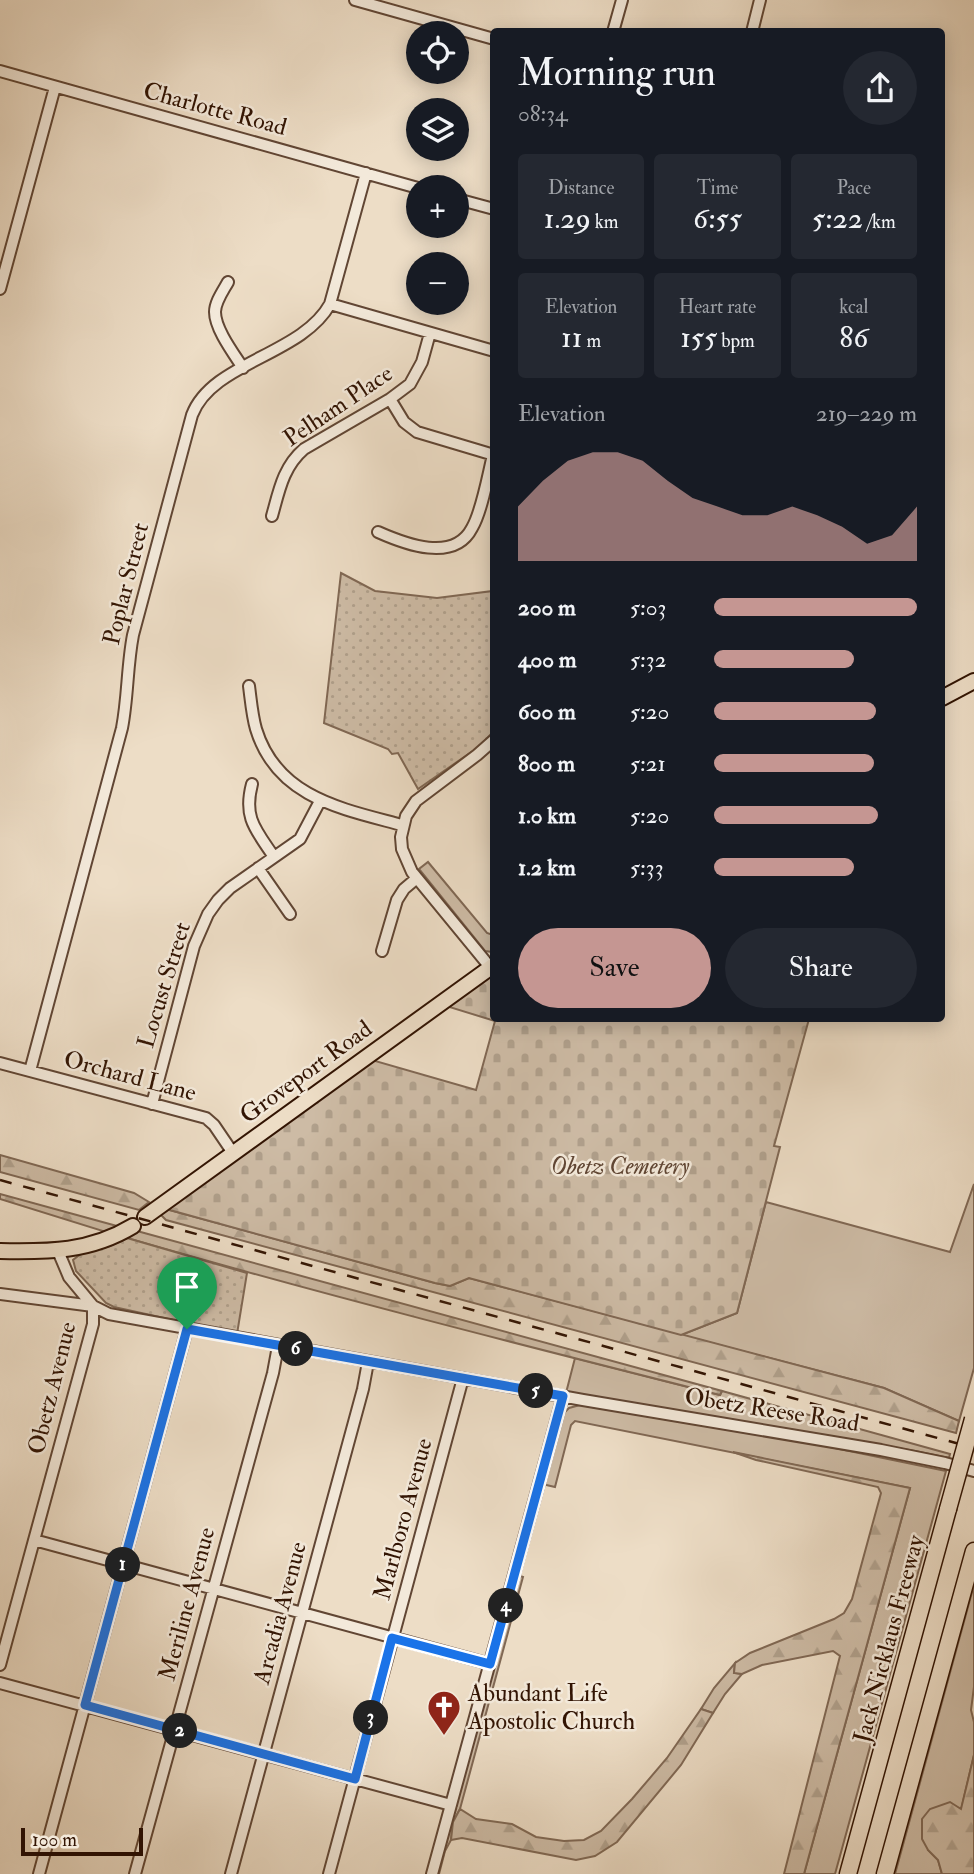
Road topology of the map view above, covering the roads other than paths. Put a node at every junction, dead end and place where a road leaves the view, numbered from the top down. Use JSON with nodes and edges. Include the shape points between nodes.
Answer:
{"nodes":[{"id":1,"x":355,"y":0,"type":"edge"},
{"id":2,"x":622,"y":0,"type":"edge"},
{"id":3,"x":760,"y":0,"type":"edge"},
{"id":4,"x":614,"y":28,"type":"edge"},
{"id":5,"x":753,"y":28,"type":"edge"},
{"id":6,"x":490,"y":38,"type":"edge"},
{"id":7,"x":0,"y":71,"type":"edge"},
{"id":8,"x":55,"y":87,"type":"junction"},
{"id":9,"x":366,"y":173,"type":"junction"},
{"id":10,"x":406,"y":185,"type":"edge"},
{"id":11,"x":469,"y":202,"type":"edge"},
{"id":12,"x":490,"y":208,"type":"edge"},
{"id":13,"x":228,"y":282,"type":"dead end"},
{"id":14,"x":0,"y":289,"type":"edge"},
{"id":15,"x":330,"y":304,"type":"junction"},
{"id":16,"x":430,"y":332,"type":"junction"},
{"id":17,"x":490,"y":350,"type":"edge"},
{"id":18,"x":243,"y":368,"type":"junction"},
{"id":19,"x":390,"y":400,"type":"junction"},
{"id":20,"x":490,"y":454,"type":"edge"},
{"id":21,"x":490,"y":466,"type":"edge"},
{"id":22,"x":272,"y":516,"type":"dead end"},
{"id":23,"x":378,"y":532,"type":"dead end"},
{"id":24,"x":974,"y":681,"type":"edge"},
{"id":25,"x":250,"y":686,"type":"dead end"},
{"id":26,"x":945,"y":696,"type":"edge"},
{"id":27,"x":490,"y":744,"type":"edge"},
{"id":28,"x":251,"y":784,"type":"dead end"},
{"id":29,"x":320,"y":801,"type":"junction"},
{"id":30,"x":402,"y":825,"type":"junction"},
{"id":31,"x":274,"y":857,"type":"junction"},
{"id":32,"x":258,"y":868,"type":"junction"},
{"id":33,"x":417,"y":878,"type":"junction"},
{"id":34,"x":290,"y":914,"type":"dead end"},
{"id":35,"x":382,"y":951,"type":"dead end"},
{"id":36,"x":490,"y":964,"type":"edge"},
{"id":37,"x":490,"y":967,"type":"edge"},
{"id":38,"x":0,"y":1063,"type":"edge"},
{"id":39,"x":30,"y":1071,"type":"junction"},
{"id":40,"x":152,"y":1104,"type":"junction"},
{"id":41,"x":233,"y":1153,"type":"junction"},
{"id":42,"x":0,"y":1251,"type":"edge"},
{"id":43,"x":58,"y":1251,"type":"junction"},
{"id":44,"x":0,"y":1294,"type":"edge"},
{"id":45,"x":93,"y":1306,"type":"junction"},
{"id":46,"x":187,"y":1329,"type":"junction"},
{"id":47,"x":278,"y":1346,"type":"junction"},
{"id":48,"x":368,"y":1362,"type":"junction"},
{"id":49,"x":463,"y":1378,"type":"junction"},
{"id":50,"x":563,"y":1396,"type":"junction"},
{"id":51,"x":974,"y":1418,"type":"edge"},
{"id":52,"x":974,"y":1471,"type":"edge"},
{"id":53,"x":34,"y":1541,"type":"junction"},
{"id":54,"x":974,"y":1551,"type":"edge"},
{"id":55,"x":123,"y":1565,"type":"junction"},
{"id":56,"x":213,"y":1590,"type":"junction"},
{"id":57,"x":302,"y":1614,"type":"junction"},
{"id":58,"x":392,"y":1638,"type":"junction"},
{"id":59,"x":490,"y":1664,"type":"junction"},
{"id":60,"x":0,"y":1665,"type":"edge"},
{"id":61,"x":0,"y":1683,"type":"edge"},
{"id":62,"x":85,"y":1705,"type":"junction"},
{"id":63,"x":174,"y":1730,"type":"junction"},
{"id":64,"x":264,"y":1754,"type":"junction"},
{"id":65,"x":355,"y":1779,"type":"junction"},
{"id":66,"x":451,"y":1805,"type":"junction"},
{"id":67,"x":39,"y":1874,"type":"edge"},
{"id":68,"x":135,"y":1874,"type":"edge"},
{"id":69,"x":231,"y":1874,"type":"edge"},
{"id":70,"x":329,"y":1874,"type":"edge"},
{"id":71,"x":432,"y":1874,"type":"edge"},
{"id":72,"x":848,"y":1874,"type":"edge"},
{"id":73,"x":885,"y":1874,"type":"edge"}],
"edges":[{"from":1,"to":6,"type":"street"},
{"from":2,"to":4,"type":"street"},
{"from":3,"to":5,"type":"street"},
{"from":7,"to":8,"type":"street","name":"Charlotte Road"},
{"from":8,"to":9,"type":"street","name":"Charlotte Road"},
{"from":8,"to":14,"type":"street"},
{"from":9,"to":10,"type":"street","name":"Charlotte Road"},
{"from":9,"to":15,"type":"street","name":"Poplar Street"},
{"from":11,"to":12,"type":"street"},
{"from":13,"to":18,"type":"street","via":[[215,311]]},
{"from":15,"to":16,"type":"street"},
{"from":15,"to":18,"type":"street","name":"Poplar Street","via":[[312,327]]},
{"from":16,"to":17,"type":"street"},
{"from":16,"to":19,"type":"street","name":"Pelham Place","via":[[414,378]]},
{"from":18,"to":39,"type":"street","name":"Poplar Street","via":[[201,396],[192,415],[133,635],[122,728]]},
{"from":19,"to":20,"type":"street","via":[[417,432]]},
{"from":19,"to":22,"type":"street","name":"Pelham Place","via":[[296,456],[285,473]]},
{"from":21,"to":23,"type":"street","via":[[475,520],[460,541],[436,548],[402,543]]},
{"from":24,"to":26,"type":"main road"},
{"from":25,"to":29,"type":"street","via":[[256,730],[270,757],[287,778]]},
{"from":27,"to":30,"type":"street","via":[[416,801]]},
{"from":28,"to":31,"type":"street","via":[[251,819]]},
{"from":29,"to":30,"type":"street"},
{"from":29,"to":31,"type":"street","name":"Locust Street","via":[[300,839]]},
{"from":30,"to":33,"type":"street","via":[[402,849]]},
{"from":31,"to":32,"type":"street","name":"Locust Street"},
{"from":32,"to":34,"type":"street"},
{"from":32,"to":40,"type":"street","name":"Locust Street","via":[[218,900],[200,930]]},
{"from":33,"to":35,"type":"street","via":[[397,900]]},
{"from":33,"to":36,"type":"street"},
{"from":37,"to":41,"type":"main road","name":"Groveport Road"},
{"from":38,"to":39,"type":"street","name":"Orchard Lane"},
{"from":39,"to":40,"type":"street","name":"Orchard Lane"},
{"from":40,"to":41,"type":"street","name":"Orchard Lane","via":[[206,1118]]},
{"from":41,"to":43,"type":"main road","name":"Groveport Road","via":[[139,1222],[102,1241]]},
{"from":42,"to":43,"type":"main road","name":"Groveport Road"},
{"from":43,"to":45,"type":"street","name":"Obetz Avenue","via":[[69,1277]]},
{"from":44,"to":45,"type":"street","name":"Obetz Reese Road"},
{"from":45,"to":46,"type":"street","name":"Obetz Reese Road","via":[[106,1314]]},
{"from":45,"to":53,"type":"street","name":"Obetz Avenue","via":[[93,1324]]},
{"from":46,"to":47,"type":"street","name":"Obetz Reese Road"},
{"from":46,"to":55,"type":"street"},
{"from":47,"to":48,"type":"street","name":"Obetz Reese Road"},
{"from":47,"to":56,"type":"street","name":"Meriline Avenue"},
{"from":48,"to":49,"type":"street","name":"Obetz Reese Road"},
{"from":48,"to":57,"type":"street","name":"Arcadia Avenue"},
{"from":49,"to":50,"type":"street","name":"Obetz Reese Road"},
{"from":49,"to":58,"type":"street","name":"Marlboro Avenue"},
{"from":50,"to":52,"type":"street","name":"Obetz Reese Road","via":[[881,1450]]},
{"from":50,"to":59,"type":"street"},
{"from":51,"to":72,"type":"highway","name":"Jack Nicklaus Freeway","bridge":true},
{"from":53,"to":55,"type":"street"},
{"from":53,"to":60,"type":"street","name":"Obetz Avenue"},
{"from":54,"to":73,"type":"highway"},
{"from":55,"to":56,"type":"street"},
{"from":55,"to":62,"type":"street"},
{"from":56,"to":57,"type":"street"},
{"from":56,"to":63,"type":"street","name":"Meriline Avenue"},
{"from":57,"to":58,"type":"street"},
{"from":57,"to":64,"type":"street","name":"Arcadia Avenue"},
{"from":58,"to":59,"type":"street"},
{"from":58,"to":65,"type":"street","name":"Marlboro Avenue"},
{"from":59,"to":66,"type":"street"},
{"from":61,"to":62,"type":"street"},
{"from":62,"to":63,"type":"street"},
{"from":62,"to":67,"type":"street"},
{"from":63,"to":64,"type":"street"},
{"from":63,"to":68,"type":"street","name":"Meriline Avenue"},
{"from":64,"to":65,"type":"street"},
{"from":64,"to":69,"type":"street","name":"Arcadia Avenue"},
{"from":65,"to":66,"type":"street"},
{"from":65,"to":70,"type":"street","name":"Marlboro Avenue"},
{"from":66,"to":71,"type":"street"}]}
